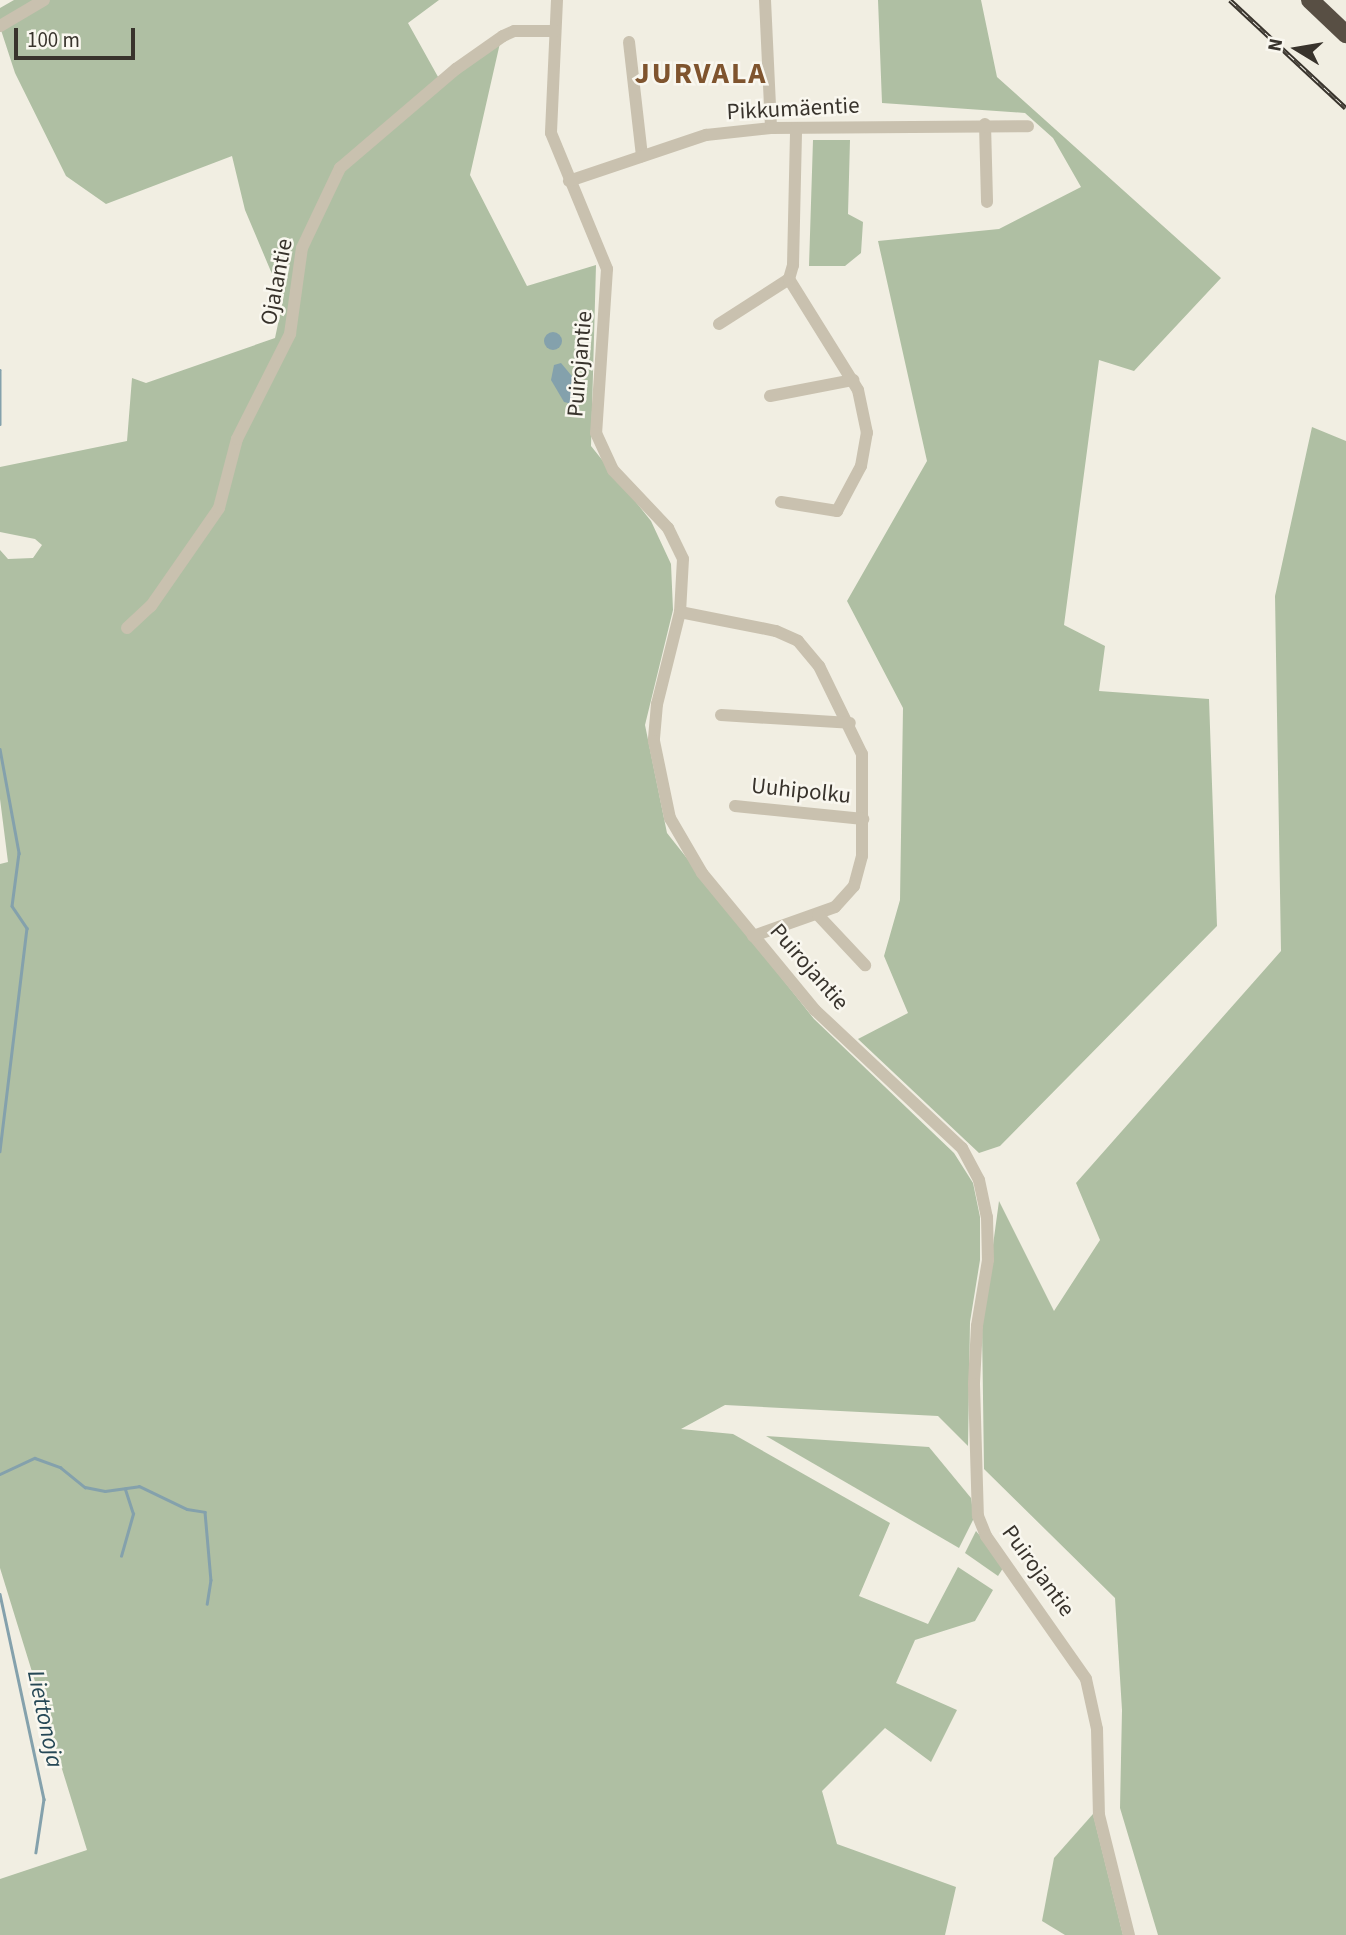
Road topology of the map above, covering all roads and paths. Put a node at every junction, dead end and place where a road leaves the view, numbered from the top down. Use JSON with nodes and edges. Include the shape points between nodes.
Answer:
{"nodes":[{"id":1,"x":44,"y":0,"type":"edge"},
{"id":2,"x":557,"y":0,"type":"edge"},
{"id":3,"x":765,"y":0,"type":"edge"},
{"id":4,"x":1310,"y":0,"type":"edge"},
{"id":5,"x":0,"y":26,"type":"edge"},
{"id":6,"x":555,"y":31,"type":"junction"},
{"id":7,"x":1346,"y":34,"type":"edge"},
{"id":8,"x":629,"y":42,"type":"dead end"},
{"id":9,"x":985,"y":124,"type":"junction"},
{"id":10,"x":1028,"y":126,"type":"dead end"},
{"id":11,"x":771,"y":128,"type":"junction"},
{"id":12,"x":796,"y":128,"type":"junction"},
{"id":13,"x":642,"y":156,"type":"junction"},
{"id":14,"x":569,"y":181,"type":"junction"},
{"id":15,"x":987,"y":202,"type":"dead end"},
{"id":16,"x":789,"y":279,"type":"junction"},
{"id":17,"x":719,"y":324,"type":"dead end"},
{"id":18,"x":853,"y":380,"type":"junction"},
{"id":19,"x":770,"y":396,"type":"dead end"},
{"id":20,"x":781,"y":502,"type":"dead end"},
{"id":21,"x":680,"y":612,"type":"junction"},
{"id":22,"x":127,"y":628,"type":"dead end"},
{"id":23,"x":721,"y":715,"type":"dead end"},
{"id":24,"x":850,"y":723,"type":"junction"},
{"id":25,"x":735,"y":806,"type":"dead end"},
{"id":26,"x":863,"y":819,"type":"junction"},
{"id":27,"x":818,"y":915,"type":"junction"},
{"id":28,"x":753,"y":936,"type":"junction"},
{"id":29,"x":866,"y":965,"type":"dead end"},
{"id":30,"x":1129,"y":1935,"type":"edge"}],
"edges":[{"from":1,"to":5,"type":"street"},
{"from":2,"to":6,"type":"street","name":"Puirojantie"},
{"from":3,"to":11,"type":"street"},
{"from":4,"to":7,"type":"highway"},
{"from":6,"to":14,"type":"street","name":"Puirojantie","via":[[551,133]]},
{"from":6,"to":22,"type":"street","name":"Ojalantie","via":[[514,30],[503,36],[456,69],[340,168],[302,247],[290,334],[237,439],[219,508],[151,606]]},
{"from":8,"to":13,"type":"street"},
{"from":9,"to":10,"type":"street","name":"Pikkumäentie"},
{"from":9,"to":12,"type":"street","name":"Pikkumäentie"},
{"from":9,"to":15,"type":"street"},
{"from":11,"to":12,"type":"street","name":"Pikkumäentie"},
{"from":11,"to":13,"type":"street","name":"Pikkumäentie","via":[[706,135]]},
{"from":12,"to":16,"type":"street"},
{"from":13,"to":14,"type":"street","name":"Pikkumäentie"},
{"from":14,"to":21,"type":"street","name":"Puirojantie","via":[[607,269],[596,433],[613,470],[651,507],[677,544],[685,581]]},
{"from":16,"to":17,"type":"street"},
{"from":16,"to":18,"type":"street"},
{"from":18,"to":19,"type":"street"},
{"from":18,"to":20,"type":"street","via":[[867,433],[862,466],[845,498],[837,511],[829,512]]},
{"from":21,"to":24,"type":"street","via":[[776,631],[799,641],[819,666]]},
{"from":21,"to":28,"type":"street","name":"Puirojantie","via":[[657,704],[654,741],[663,797],[683,845]]},
{"from":23,"to":24,"type":"street"},
{"from":24,"to":26,"type":"street","via":[[864,763]]},
{"from":25,"to":26,"type":"street","name":"Uuhipolku"},
{"from":26,"to":27,"type":"street","via":[[862,856],[854,886],[835,907]]},
{"from":27,"to":28,"type":"street"},
{"from":27,"to":29,"type":"street"},
{"from":28,"to":30,"type":"street","name":"Puirojantie","via":[[815,1010],[962,1148],[979,1180],[987,1217],[988,1260],[977,1326],[974,1384],[978,1516],[986,1535],[1086,1679],[1097,1729],[1099,1815]]}]}
